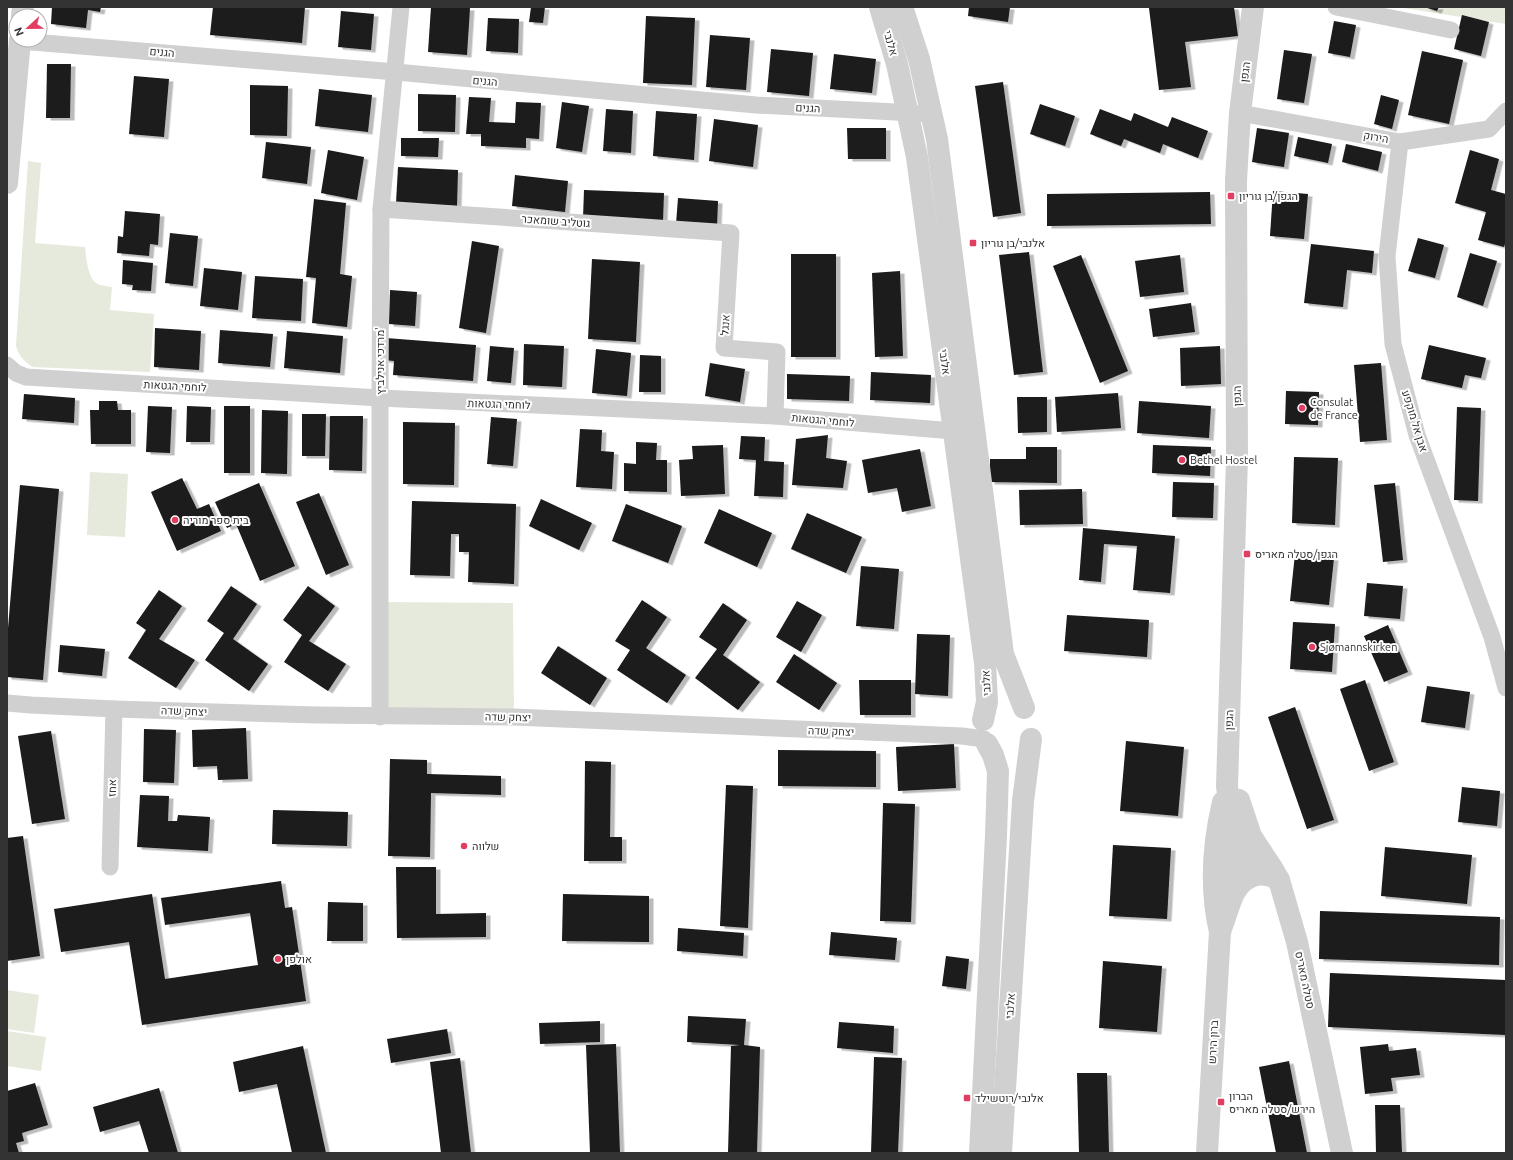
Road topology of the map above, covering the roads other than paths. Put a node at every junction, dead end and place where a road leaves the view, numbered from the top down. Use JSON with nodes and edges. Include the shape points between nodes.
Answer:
{"nodes":[{"id":1,"x":401,"y":7,"type":"edge"},
{"id":2,"x":880,"y":7,"type":"edge"},
{"id":3,"x":902,"y":7,"type":"edge"},
{"id":4,"x":1253,"y":7,"type":"edge"},
{"id":5,"x":1336,"y":7,"type":"edge"},
{"id":6,"x":1451,"y":30,"type":"dead end"},
{"id":7,"x":48,"y":42,"type":"edge"},
{"id":8,"x":19,"y":48,"type":"edge"},
{"id":9,"x":396,"y":72,"type":"junction"},
{"id":10,"x":1506,"y":111,"type":"edge"},
{"id":11,"x":908,"y":112,"type":"junction"},
{"id":12,"x":1240,"y":112,"type":"junction"},
{"id":13,"x":937,"y":139,"type":"junction"},
{"id":14,"x":1400,"y":142,"type":"junction"},
{"id":15,"x":7,"y":183,"type":"edge"},
{"id":16,"x":381,"y":209,"type":"junction"},
{"id":17,"x":731,"y":233,"type":"joint"},
{"id":18,"x":7,"y":365,"type":"edge"},
{"id":19,"x":380,"y":398,"type":"junction"},
{"id":20,"x":775,"y":416,"type":"junction"},
{"id":21,"x":953,"y":431,"type":"junction"},
{"id":22,"x":979,"y":462,"type":"junction"},
{"id":23,"x":1506,"y":688,"type":"edge"},
{"id":24,"x":7,"y":703,"type":"edge"},
{"id":25,"x":31,"y":705,"type":"junction"},
{"id":26,"x":1024,"y":708,"type":"junction"},
{"id":27,"x":7,"y":709,"type":"edge"},
{"id":28,"x":114,"y":709,"type":"junction"},
{"id":29,"x":380,"y":717,"type":"junction"},
{"id":30,"x":985,"y":734,"type":"junction"},
{"id":31,"x":1031,"y":739,"type":"junction"},
{"id":32,"x":1228,"y":756,"type":"junction"},
{"id":33,"x":1224,"y":854,"type":"junction"},
{"id":34,"x":110,"y":867,"type":"dead end"},
{"id":35,"x":1276,"y":874,"type":"junction"},
{"id":36,"x":1231,"y":900,"type":"junction"},
{"id":37,"x":1220,"y":932,"type":"junction"},
{"id":38,"x":980,"y":1153,"type":"edge"},
{"id":39,"x":1001,"y":1153,"type":"edge"},
{"id":40,"x":1207,"y":1153,"type":"edge"},
{"id":41,"x":1342,"y":1153,"type":"edge"}],
"edges":[{"from":1,"to":9,"type":"street","name":"מרדכי אנילביץ'"},
{"from":2,"to":11,"type":"street","name":"אלנבי"},
{"from":3,"to":13,"type":"street","name":"אלנבי","via":[[919,59]]},
{"from":4,"to":12,"type":"street","name":"הגפן"},
{"from":5,"to":6,"type":"street"},
{"from":7,"to":9,"type":"street","name":"הגנים"},
{"from":8,"to":15,"type":"street"},
{"from":9,"to":11,"type":"street","name":"הגנים","via":[[756,105]]},
{"from":9,"to":16,"type":"street","name":"מרדכי אנילביץ'"},
{"from":10,"to":14,"type":"street","name":"הירוק","via":[[1489,129]]},
{"from":11,"to":13,"type":"street","name":"הגנים","via":[[924,117]]},
{"from":11,"to":21,"type":"street","name":"אלנבי","via":[[917,157]]},
{"from":12,"to":14,"type":"street","name":"הירוק"},
{"from":12,"to":32,"type":"street","name":"הגפן","via":[[1236,180],[1237,458]]},
{"from":13,"to":22,"type":"street","name":"אלנבי"},
{"from":14,"to":23,"type":"street","name":"אבן אל מוקפע","via":[[1387,256],[1393,344],[1417,436],[1492,637]]},
{"from":16,"to":17,"type":"street","name":"גוטליב שומאכר"},
{"from":16,"to":19,"type":"street","name":"מרדכי אנילביץ'"},
{"from":17,"to":20,"type":"street","name":"אנגל","via":[[724,348],[777,352]]},
{"from":18,"to":19,"type":"street","name":"לוחמי הגטאות","via":[[26,377]]},
{"from":19,"to":20,"type":"street","name":"לוחמי הגטאות"},
{"from":19,"to":29,"type":"street","name":"מרדכי אנילביץ'"},
{"from":20,"to":21,"type":"street","name":"לוחמי הגטאות"},
{"from":21,"to":22,"type":"street","via":[[958,432],[971,445]]},
{"from":21,"to":30,"type":"street","name":"אלנבי","via":[[985,663],[988,702]]},
{"from":22,"to":26,"type":"street","name":"אלנבי","via":[[1003,654]]},
{"from":24,"to":25,"type":"street","name":"יצחק שדה"},
{"from":25,"to":27,"type":"street","name":"יצחק שדה"},
{"from":25,"to":28,"type":"street","name":"יצחק שדה"},
{"from":26,"to":30,"type":"street","name":"אלנבי","via":[[1008,702],[992,706],[988,710]]},
{"from":26,"to":31,"type":"street","name":"אלנבי","via":[[1033,723]]},
{"from":28,"to":29,"type":"street","name":"יצחק שדה"},
{"from":28,"to":34,"type":"street","name":"אחז"},
{"from":29,"to":30,"type":"street","name":"יצחק שדה","via":[[514,717],[962,736]]},
{"from":30,"to":31,"type":"street","via":[[997,752],[1004,754],[1020,751]]},
{"from":30,"to":38,"type":"street","name":"אלנבי","via":[[996,763],[998,778]]},
{"from":31,"to":39,"type":"street","name":"אלנבי","via":[[1023,801]]},
{"from":32,"to":33,"type":"street","name":"הגפן","via":[[1227,786],[1219,822]]},
{"from":32,"to":35,"type":"street","name":"סטלה מאריס","via":[[1251,836]]},
{"from":33,"to":35,"type":"street","via":[[1267,864]]},
{"from":33,"to":36,"type":"street","name":"ברון הירש"},
{"from":33,"to":37,"type":"street","name":"ברון הירש","via":[[1214,897]]},
{"from":35,"to":36,"type":"street","via":[[1264,874],[1247,879],[1235,890]]},
{"from":35,"to":41,"type":"street","name":"סטלה מאריס","via":[[1298,942]]},
{"from":36,"to":37,"type":"street","name":"ברון הירש"},
{"from":37,"to":40,"type":"street","name":"ברון הירש"}]}
